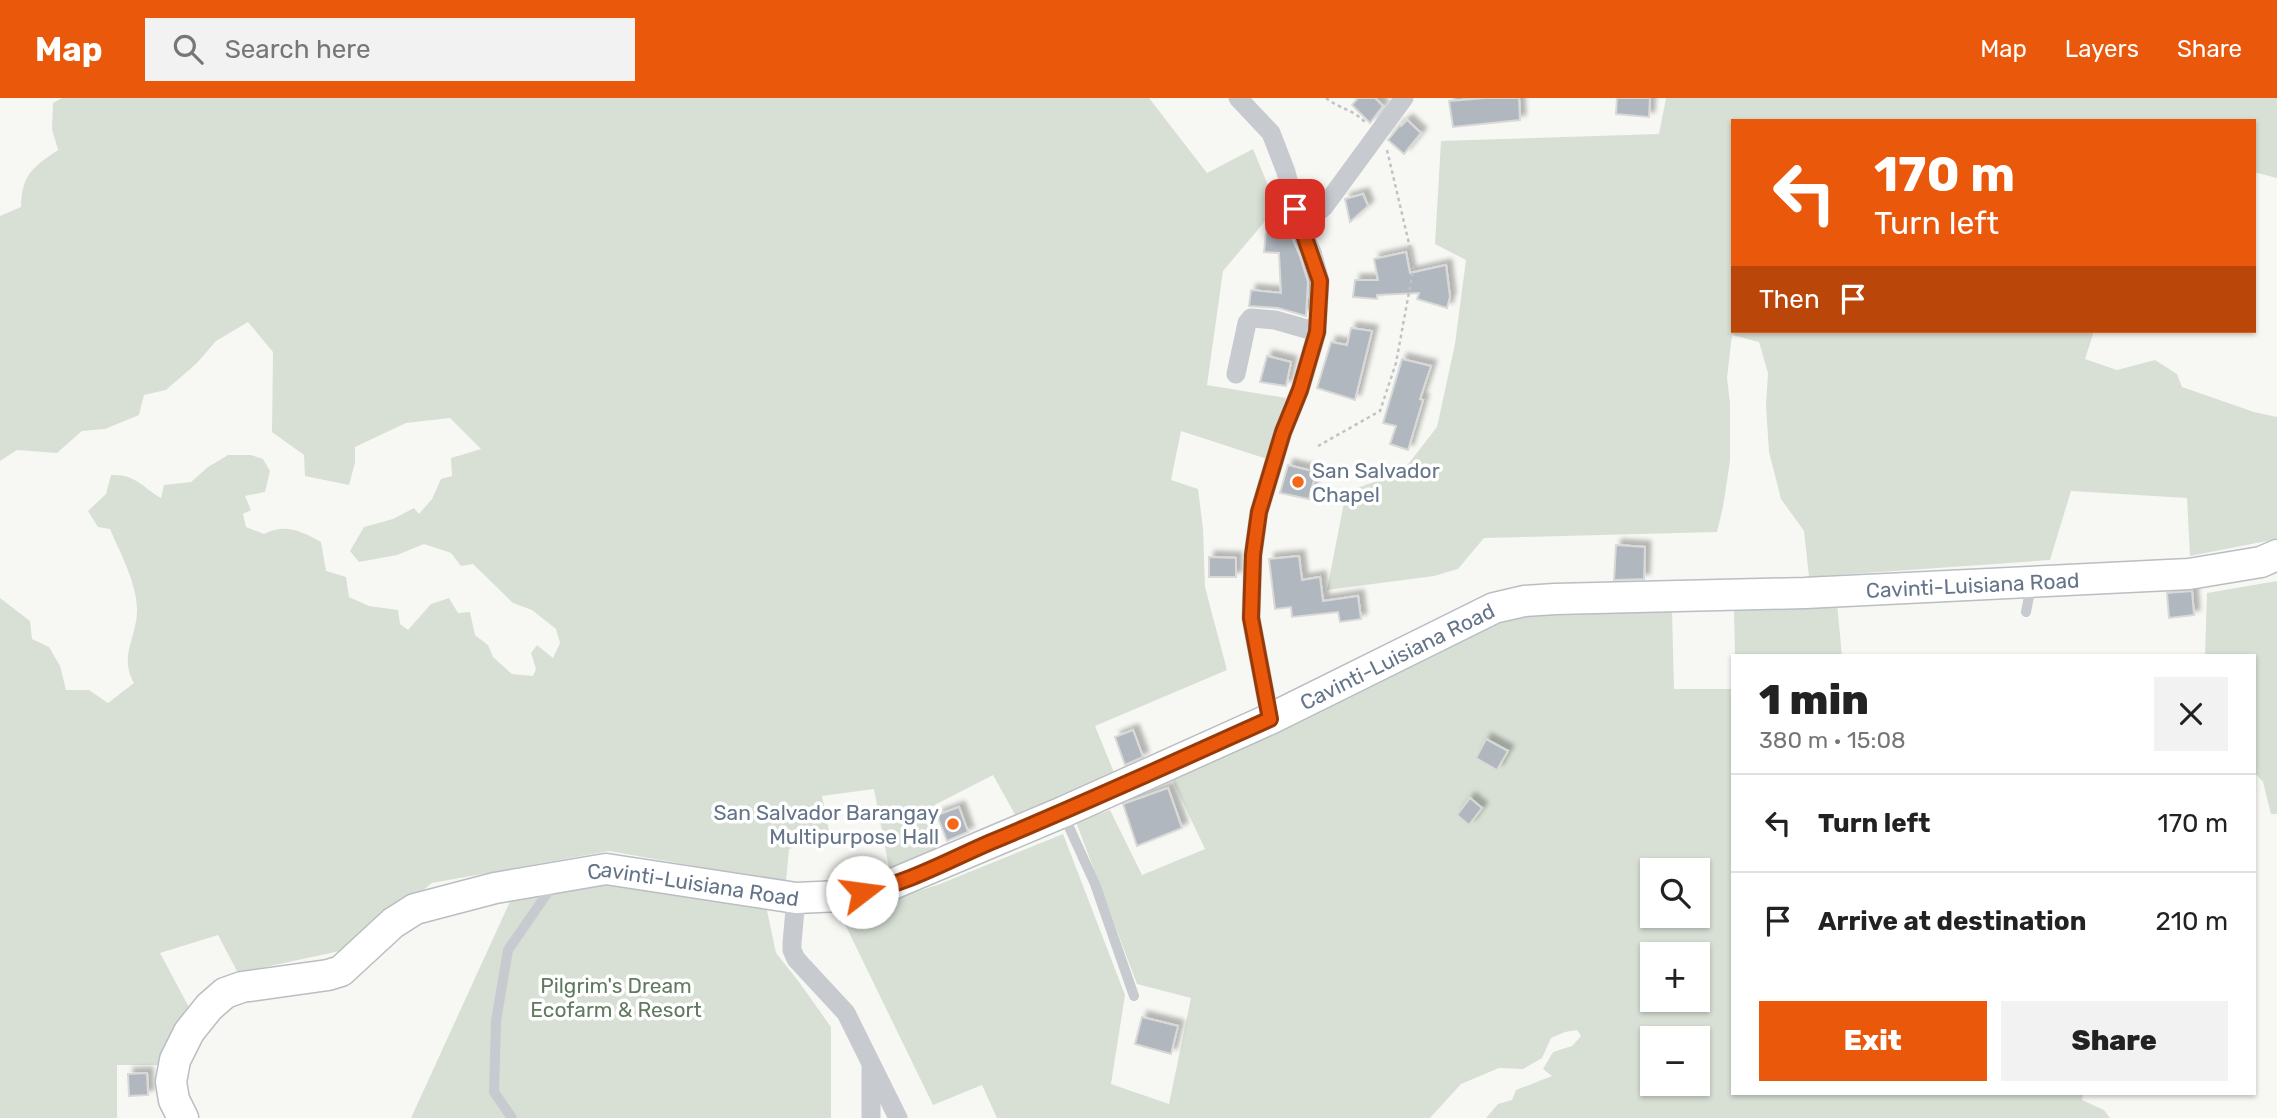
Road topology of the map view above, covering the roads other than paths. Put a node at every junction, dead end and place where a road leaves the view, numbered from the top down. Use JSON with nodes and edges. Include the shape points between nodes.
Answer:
{"nodes":[{"id":1,"x":1238,"y":98,"type":"edge"},
{"id":2,"x":1404,"y":98,"type":"edge"},
{"id":3,"x":1300,"y":227,"type":"junction"},
{"id":4,"x":1317,"y":332,"type":"junction"},
{"id":5,"x":1236,"y":374,"type":"dead end"},
{"id":6,"x":2277,"y":555,"type":"edge"},
{"id":7,"x":2031,"y":582,"type":"junction"},
{"id":8,"x":2026,"y":612,"type":"dead end"},
{"id":9,"x":1270,"y":719,"type":"junction"},
{"id":10,"x":1063,"y":812,"type":"junction"},
{"id":11,"x":560,"y":876,"type":"junction"},
{"id":12,"x":796,"y":898,"type":"junction"},
{"id":13,"x":1134,"y":996,"type":"dead end"},
{"id":14,"x":871,"y":1063,"type":"junction"},
{"id":15,"x":183,"y":1118,"type":"edge"},
{"id":16,"x":512,"y":1118,"type":"edge"},
{"id":17,"x":871,"y":1118,"type":"edge"},
{"id":18,"x":898,"y":1118,"type":"edge"}],
"edges":[{"from":1,"to":3,"type":"street","via":[[1271,133]]},
{"from":2,"to":3,"type":"street","via":[[1324,207]]},
{"from":3,"to":4,"type":"street","via":[[1320,281]]},
{"from":4,"to":5,"type":"street","via":[[1251,318]]},
{"from":4,"to":9,"type":"street","via":[[1259,512],[1253,555],[1251,618]]},
{"from":6,"to":7,"type":"main road","name":"Cavinti-Luisiana Road","via":[[2189,574]]},
{"from":7,"to":8,"type":"lane"},
{"from":7,"to":9,"type":"main road","name":"Cavinti-Luisiana Road","via":[[1524,601],[1494,608]]},
{"from":9,"to":10,"type":"main road","name":"Cavinti-Luisiana Road"},
{"from":10,"to":12,"type":"main road","name":"Cavinti-Luisiana Road","via":[[883,888]]},
{"from":10,"to":13,"type":"lane","via":[[1095,884]]},
{"from":11,"to":12,"type":"main road","name":"Cavinti-Luisiana Road","via":[[606,869]]},
{"from":11,"to":15,"type":"main road","name":"Cavinti-Luisiana Road","via":[[415,909],[335,973],[225,993],[189,1032],[175,1060],[171,1082]]},
{"from":11,"to":16,"type":"lane","via":[[508,950],[496,1021],[494,1092]]},
{"from":12,"to":14,"type":"street","via":[[792,950],[796,959],[846,1013]]},
{"from":14,"to":17,"type":"street"},
{"from":14,"to":18,"type":"street"}]}
